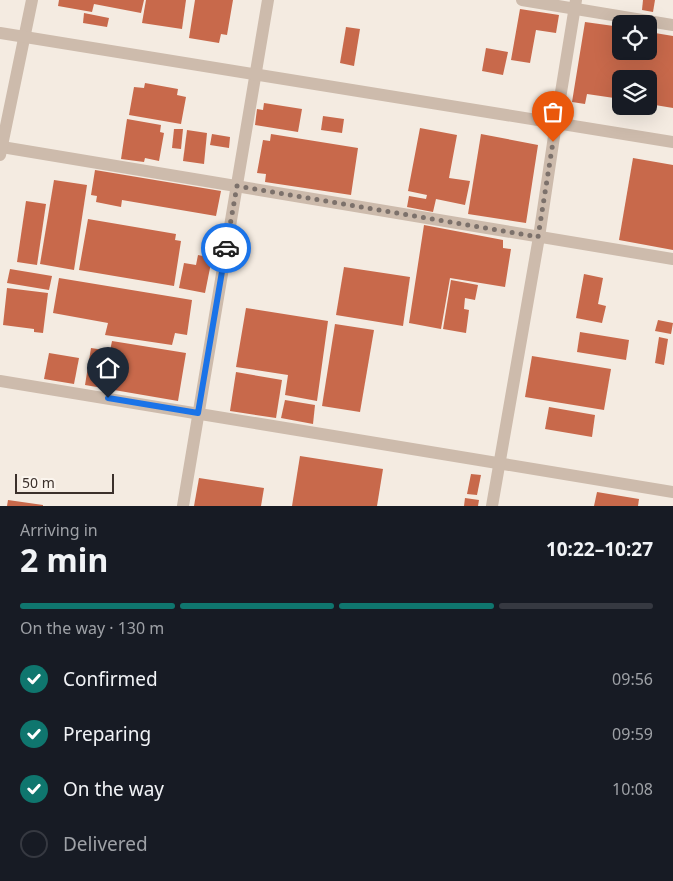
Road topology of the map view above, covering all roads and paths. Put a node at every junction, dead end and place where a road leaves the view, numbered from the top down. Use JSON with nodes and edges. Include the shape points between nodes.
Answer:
{"nodes":[{"id":1,"x":32,"y":0,"type":"edge"},
{"id":2,"x":268,"y":0,"type":"edge"},
{"id":3,"x":522,"y":0,"type":"edge"},
{"id":4,"x":575,"y":4,"type":"edge"},
{"id":5,"x":673,"y":25,"type":"edge"},
{"id":6,"x":0,"y":33,"type":"edge"},
{"id":7,"x":25,"y":36,"type":"junction"},
{"id":8,"x":256,"y":74,"type":"junction"},
{"id":9,"x":556,"y":122,"type":"junction"},
{"id":10,"x":673,"y":142,"type":"edge"},
{"id":11,"x":1,"y":151,"type":"edge"},
{"id":12,"x":237,"y":186,"type":"junction"},
{"id":13,"x":538,"y":237,"type":"junction"},
{"id":14,"x":673,"y":259,"type":"edge"},
{"id":15,"x":0,"y":381,"type":"edge"},
{"id":16,"x":198,"y":413,"type":"junction"},
{"id":17,"x":499,"y":463,"type":"junction"},
{"id":18,"x":673,"y":492,"type":"edge"},
{"id":19,"x":182,"y":506,"type":"edge"},
{"id":20,"x":492,"y":506,"type":"edge"}],
"edges":[{"from":1,"to":7,"type":"street"},
{"from":2,"to":8,"type":"street"},
{"from":3,"to":4,"type":"street"},
{"from":4,"to":5,"type":"street"},
{"from":4,"to":9,"type":"street"},
{"from":6,"to":7,"type":"street"},
{"from":7,"to":8,"type":"street"},
{"from":7,"to":11,"type":"street"},
{"from":8,"to":9,"type":"street"},
{"from":8,"to":12,"type":"street"},
{"from":9,"to":10,"type":"street"},
{"from":9,"to":13,"type":"street"},
{"from":11,"to":12,"type":"street"},
{"from":12,"to":13,"type":"street"},
{"from":12,"to":16,"type":"street"},
{"from":13,"to":14,"type":"street"},
{"from":13,"to":17,"type":"street"},
{"from":15,"to":16,"type":"street"},
{"from":16,"to":17,"type":"street"},
{"from":16,"to":19,"type":"street"},
{"from":17,"to":18,"type":"street"},
{"from":17,"to":20,"type":"street"}]}
